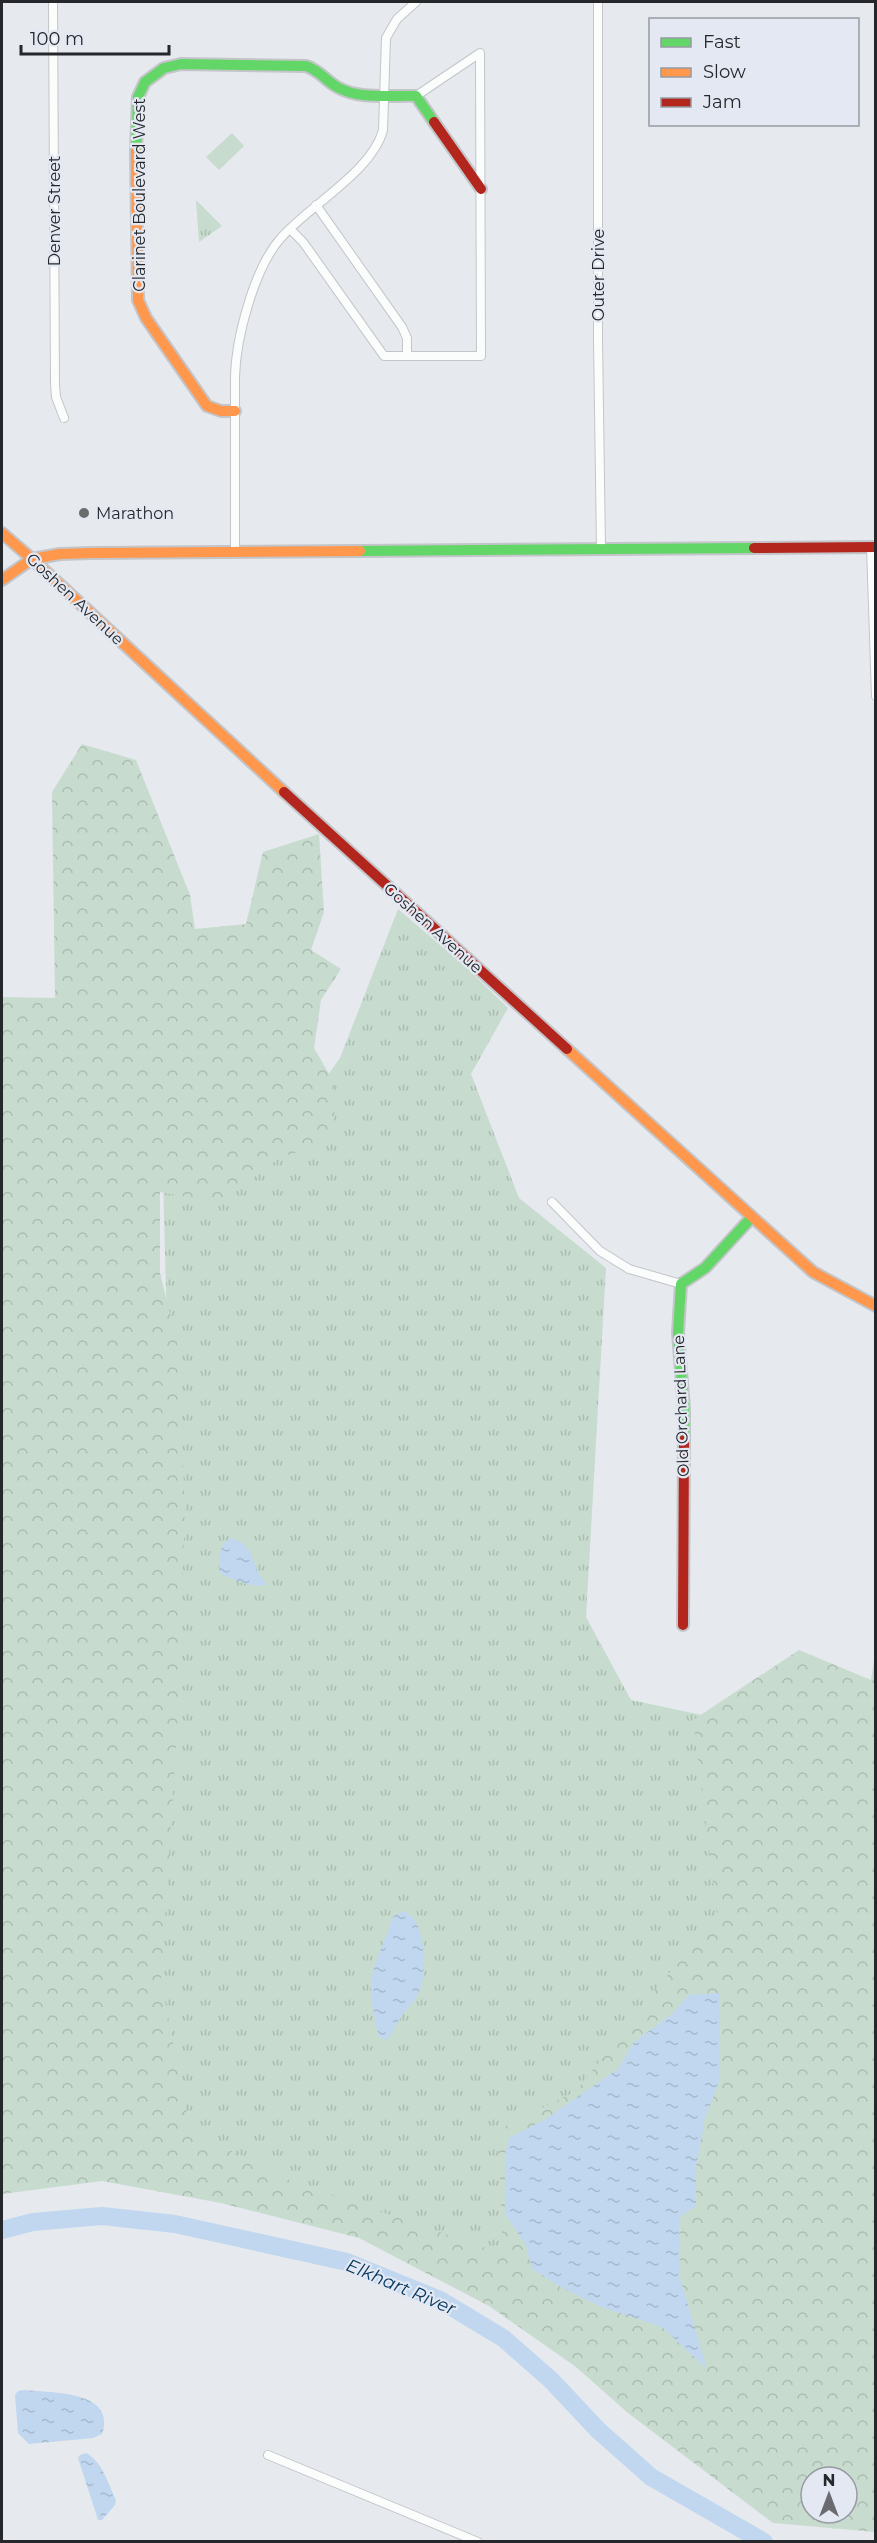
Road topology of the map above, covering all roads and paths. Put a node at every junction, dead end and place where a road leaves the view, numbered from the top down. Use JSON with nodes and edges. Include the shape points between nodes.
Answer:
{"nodes":[{"id":1,"x":53,"y":2,"type":"edge"},
{"id":2,"x":416,"y":2,"type":"edge"},
{"id":3,"x":598,"y":2,"type":"edge"},
{"id":4,"x":384,"y":96,"type":"junction"},
{"id":5,"x":416,"y":96,"type":"junction"},
{"id":6,"x":481,"y":189,"type":"junction"},
{"id":7,"x":316,"y":205,"type":"junction"},
{"id":8,"x":290,"y":229,"type":"junction"},
{"id":9,"x":407,"y":356,"type":"junction"},
{"id":10,"x":235,"y":411,"type":"junction"},
{"id":11,"x":64,"y":418,"type":"dead end"},
{"id":12,"x":2,"y":533,"type":"edge"},
{"id":13,"x":873,"y":547,"type":"edge"},
{"id":14,"x":601,"y":549,"type":"junction"},
{"id":15,"x":235,"y":551,"type":"junction"},
{"id":16,"x":32,"y":559,"type":"junction"},
{"id":17,"x":2,"y":580,"type":"edge"},
{"id":18,"x":876,"y":696,"type":"edge"},
{"id":19,"x":552,"y":1202,"type":"dead end"},
{"id":20,"x":751,"y":1218,"type":"junction"},
{"id":21,"x":681,"y":1284,"type":"junction"},
{"id":22,"x":876,"y":1306,"type":"edge"},
{"id":23,"x":683,"y":1625,"type":"dead end"},
{"id":24,"x":268,"y":2455,"type":"dead end"},
{"id":25,"x":478,"y":2541,"type":"edge"}],
"edges":[{"from":1,"to":11,"type":"street","name":"Denver Street","via":[[55,384]]},
{"from":2,"to":4,"type":"street","via":[[386,38]]},
{"from":3,"to":14,"type":"street","name":"Outer Drive"},
{"from":4,"to":5,"type":"street","name":"Clarinet Boulevard West"},
{"from":4,"to":7,"type":"street","via":[[383,130],[374,153]]},
{"from":4,"to":10,"type":"street","name":"Clarinet Boulevard West","via":[[352,94],[335,86],[316,69],[291,65],[168,65],[142,84],[136,106],[138,300],[146,318],[207,406]]},
{"from":5,"to":6,"type":"street"},
{"from":5,"to":6,"type":"street","via":[[480,53]]},
{"from":6,"to":9,"type":"street","via":[[481,356]]},
{"from":7,"to":8,"type":"street"},
{"from":7,"to":9,"type":"street","via":[[402,327],[407,338]]},
{"from":8,"to":9,"type":"street","via":[[384,356]]},
{"from":8,"to":10,"type":"street","via":[[268,258],[243,324],[236,358]]},
{"from":10,"to":15,"type":"street"},
{"from":12,"to":16,"type":"street","name":"Goshen Avenue"},
{"from":13,"to":14,"type":"street"},
{"from":13,"to":18,"type":"street"},
{"from":14,"to":15,"type":"street"},
{"from":15,"to":16,"type":"street","via":[[60,554]]},
{"from":16,"to":17,"type":"street"},
{"from":16,"to":20,"type":"street","name":"Goshen Avenue"},
{"from":19,"to":21,"type":"street","via":[[600,1251],[629,1269]]},
{"from":20,"to":21,"type":"street","via":[[705,1268]]},
{"from":20,"to":22,"type":"street","name":"Goshen Avenue","via":[[813,1272]]},
{"from":21,"to":23,"type":"street","name":"Old Orchard Lane","via":[[678,1333],[684,1409]]},
{"from":24,"to":25,"type":"street"}]}
